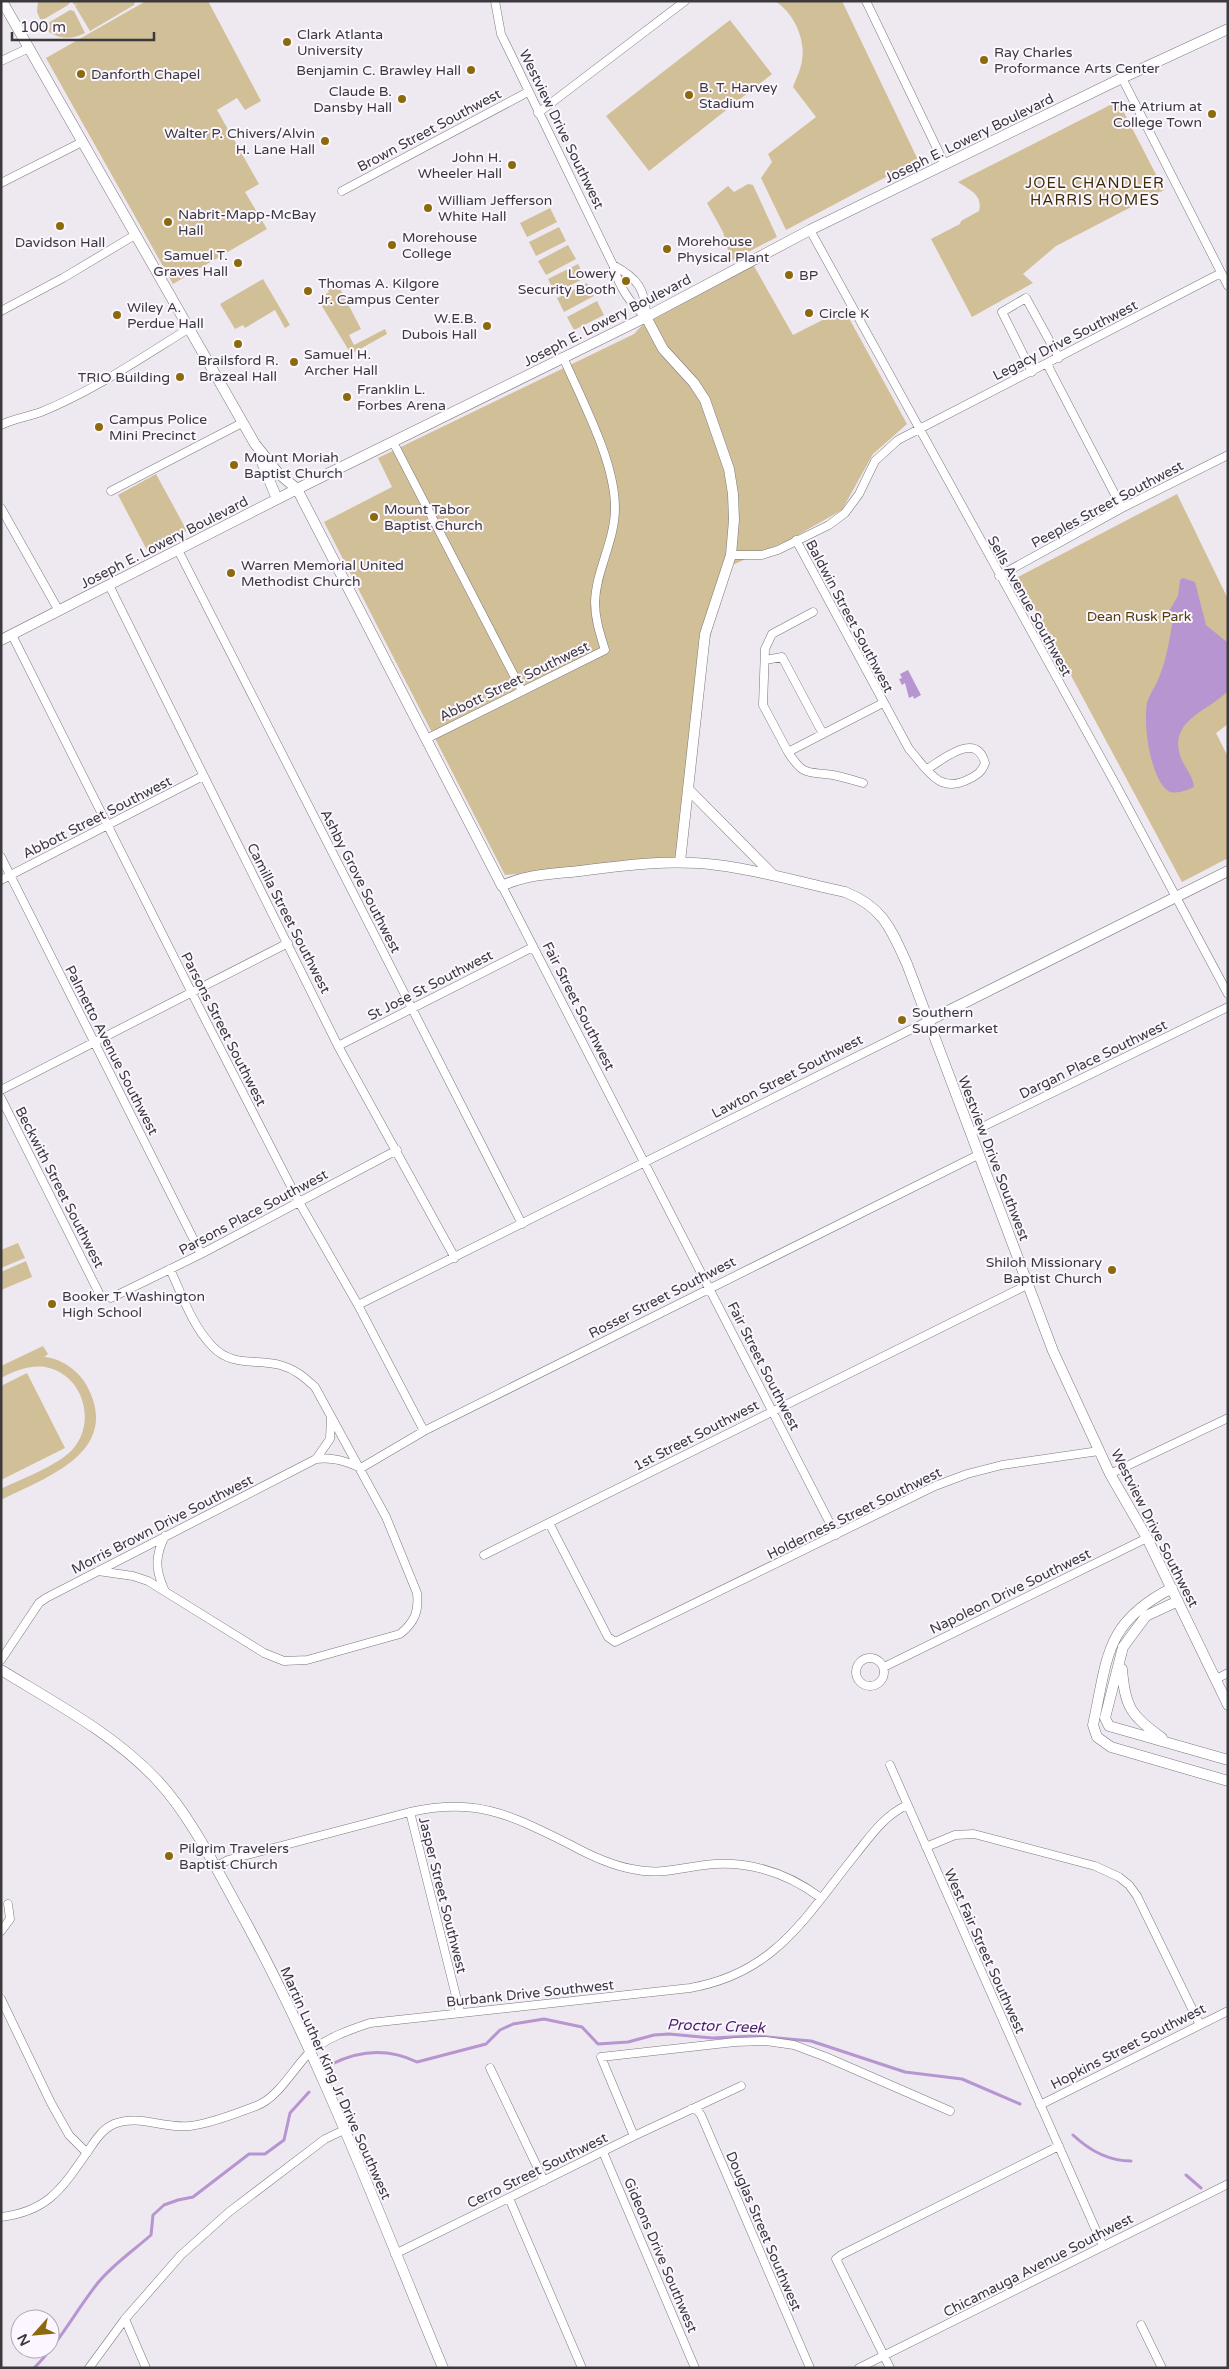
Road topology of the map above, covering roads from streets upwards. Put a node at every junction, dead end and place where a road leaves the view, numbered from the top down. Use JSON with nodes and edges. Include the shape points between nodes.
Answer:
{"nodes":[{"id":1,"x":2,"y":1,"type":"edge"},
{"id":2,"x":495,"y":1,"type":"edge"},
{"id":3,"x":685,"y":1,"type":"edge"},
{"id":4,"x":866,"y":1,"type":"edge"},
{"id":5,"x":1228,"y":30,"type":"edge"},
{"id":6,"x":28,"y":48,"type":"junction"},
{"id":7,"x":1,"y":61,"type":"edge"},
{"id":8,"x":1122,"y":78,"type":"junction"},
{"id":9,"x":528,"y":92,"type":"junction"},
{"id":10,"x":538,"y":113,"type":"junction"},
{"id":11,"x":82,"y":142,"type":"junction"},
{"id":12,"x":945,"y":165,"type":"junction"},
{"id":13,"x":1,"y":183,"type":"edge"},
{"id":14,"x":342,"y":191,"type":"dead end"},
{"id":15,"x":810,"y":230,"type":"junction"},
{"id":16,"x":135,"y":234,"type":"junction"},
{"id":17,"x":613,"y":265,"type":"junction"},
{"id":18,"x":1221,"y":274,"type":"junction"},
{"id":19,"x":1228,"y":286,"type":"edge"},
{"id":20,"x":1,"y":311,"type":"edge"},
{"id":21,"x":646,"y":317,"type":"junction"},
{"id":22,"x":188,"y":329,"type":"junction"},
{"id":23,"x":563,"y":357,"type":"junction"},
{"id":24,"x":1059,"y":358,"type":"junction"},
{"id":25,"x":1047,"y":364,"type":"junction"},
{"id":26,"x":1032,"y":372,"type":"junction"},
{"id":27,"x":242,"y":423,"type":"junction"},
{"id":28,"x":1,"y":425,"type":"edge"},
{"id":29,"x":919,"y":428,"type":"junction"},
{"id":30,"x":393,"y":442,"type":"junction"},
{"id":31,"x":255,"y":444,"type":"junction"},
{"id":32,"x":1228,"y":455,"type":"edge"},
{"id":33,"x":297,"y":489,"type":"junction"},
{"id":34,"x":111,"y":491,"type":"dead end"},
{"id":35,"x":277,"y":499,"type":"junction"},
{"id":36,"x":1,"y":508,"type":"edge"},
{"id":37,"x":1122,"y":508,"type":"junction"},
{"id":38,"x":796,"y":540,"type":"junction"},
{"id":39,"x":178,"y":550,"type":"junction"},
{"id":40,"x":730,"y":555,"type":"junction"},
{"id":41,"x":999,"y":576,"type":"junction"},
{"id":42,"x":109,"y":585,"type":"junction"},
{"id":43,"x":59,"y":611,"type":"junction"},
{"id":44,"x":813,"y":612,"type":"dead end"},
{"id":45,"x":12,"y":635,"type":"junction"},
{"id":46,"x":1,"y":640,"type":"edge"},
{"id":47,"x":765,"y":660,"type":"junction"},
{"id":48,"x":522,"y":691,"type":"junction"},
{"id":49,"x":883,"y":703,"type":"junction"},
{"id":50,"x":823,"y":734,"type":"junction"},
{"id":51,"x":426,"y":739,"type":"junction"},
{"id":52,"x":788,"y":752,"type":"junction"},
{"id":53,"x":926,"y":769,"type":"junction"},
{"id":54,"x":203,"y":776,"type":"junction"},
{"id":55,"x":863,"y":783,"type":"dead end"},
{"id":56,"x":688,"y":789,"type":"junction"},
{"id":57,"x":108,"y":825,"type":"junction"},
{"id":58,"x":1,"y":857,"type":"edge"},
{"id":59,"x":680,"y":862,"type":"junction"},
{"id":60,"x":1228,"y":871,"type":"edge"},
{"id":61,"x":10,"y":875,"type":"junction"},
{"id":62,"x":773,"y":875,"type":"junction"},
{"id":63,"x":1,"y":880,"type":"edge"},
{"id":64,"x":502,"y":886,"type":"junction"},
{"id":65,"x":1175,"y":897,"type":"junction"},
{"id":66,"x":288,"y":943,"type":"junction"},
{"id":67,"x":533,"y":947,"type":"junction"},
{"id":68,"x":191,"y":992,"type":"junction"},
{"id":69,"x":1228,"y":994,"type":"edge"},
{"id":70,"x":1228,"y":1007,"type":"edge"},
{"id":71,"x":413,"y":1008,"type":"junction"},
{"id":72,"x":928,"y":1021,"type":"junction"},
{"id":73,"x":94,"y":1042,"type":"junction"},
{"id":74,"x":338,"y":1046,"type":"junction"},
{"id":75,"x":1,"y":1090,"type":"edge"},
{"id":76,"x":1,"y":1098,"type":"edge"},
{"id":77,"x":970,"y":1133,"type":"junction"},
{"id":78,"x":397,"y":1150,"type":"junction"},
{"id":79,"x":978,"y":1155,"type":"junction"},
{"id":80,"x":644,"y":1163,"type":"junction"},
{"id":81,"x":299,"y":1202,"type":"junction"},
{"id":82,"x":522,"y":1224,"type":"junction"},
{"id":83,"x":201,"y":1254,"type":"junction"},
{"id":84,"x":455,"y":1258,"type":"junction"},
{"id":85,"x":170,"y":1269,"type":"junction"},
{"id":86,"x":1027,"y":1285,"type":"junction"},
{"id":87,"x":708,"y":1288,"type":"junction"},
{"id":88,"x":120,"y":1294,"type":"joint"},
{"id":89,"x":358,"y":1305,"type":"junction"},
{"id":90,"x":772,"y":1411,"type":"junction"},
{"id":91,"x":331,"y":1415,"type":"junction"},
{"id":92,"x":1228,"y":1418,"type":"edge"},
{"id":93,"x":424,"y":1431,"type":"junction"},
{"id":94,"x":1099,"y":1451,"type":"junction"},
{"id":95,"x":316,"y":1459,"type":"junction"},
{"id":96,"x":361,"y":1468,"type":"junction"},
{"id":97,"x":1110,"y":1474,"type":"junction"},
{"id":98,"x":549,"y":1523,"type":"junction"},
{"id":99,"x":836,"y":1535,"type":"junction"},
{"id":100,"x":165,"y":1536,"type":"junction"},
{"id":101,"x":1147,"y":1538,"type":"junction"},
{"id":102,"x":484,"y":1555,"type":"dead end"},
{"id":103,"x":98,"y":1571,"type":"junction"},
{"id":104,"x":1172,"y":1588,"type":"junction"},
{"id":105,"x":164,"y":1589,"type":"junction"},
{"id":106,"x":1178,"y":1601,"type":"junction"},
{"id":107,"x":1121,"y":1657,"type":"junction"},
{"id":108,"x":1,"y":1660,"type":"edge"},
{"id":109,"x":884,"y":1667,"type":"dead end"},
{"id":110,"x":1,"y":1670,"type":"edge"},
{"id":111,"x":1228,"y":1673,"type":"edge"},
{"id":112,"x":1216,"y":1679,"type":"junction"},
{"id":113,"x":1228,"y":1705,"type":"edge"},
{"id":114,"x":1109,"y":1726,"type":"junction"},
{"id":115,"x":1097,"y":1737,"type":"junction"},
{"id":116,"x":1169,"y":1743,"type":"junction"},
{"id":117,"x":1228,"y":1760,"type":"edge"},
{"id":118,"x":890,"y":1765,"type":"dead end"},
{"id":119,"x":1228,"y":1781,"type":"edge"},
{"id":120,"x":907,"y":1805,"type":"junction"},
{"id":121,"x":410,"y":1812,"type":"junction"},
{"id":122,"x":926,"y":1847,"type":"junction"},
{"id":123,"x":215,"y":1867,"type":"junction"},
{"id":124,"x":821,"y":1898,"type":"junction"},
{"id":125,"x":8,"y":1904,"type":"dead end"},
{"id":126,"x":1,"y":1931,"type":"edge"},
{"id":127,"x":1,"y":1999,"type":"edge"},
{"id":128,"x":1228,"y":2011,"type":"edge"},
{"id":129,"x":460,"y":2012,"type":"junction"},
{"id":130,"x":1200,"y":2025,"type":"junction"},
{"id":131,"x":311,"y":2052,"type":"junction"},
{"id":132,"x":490,"y":2068,"type":"dead end"},
{"id":133,"x":742,"y":2086,"type":"dead end"},
{"id":134,"x":1040,"y":2105,"type":"junction"},
{"id":135,"x":691,"y":2109,"type":"junction"},
{"id":136,"x":950,"y":2111,"type":"dead end"},
{"id":137,"x":344,"y":2130,"type":"junction"},
{"id":138,"x":634,"y":2136,"type":"junction"},
{"id":139,"x":1059,"y":2146,"type":"junction"},
{"id":140,"x":603,"y":2152,"type":"junction"},
{"id":141,"x":87,"y":2153,"type":"junction"},
{"id":142,"x":544,"y":2181,"type":"junction"},
{"id":143,"x":1228,"y":2184,"type":"edge"},
{"id":144,"x":509,"y":2198,"type":"junction"},
{"id":145,"x":1,"y":2218,"type":"edge"},
{"id":146,"x":1103,"y":2246,"type":"junction"},
{"id":147,"x":395,"y":2254,"type":"junction"},
{"id":148,"x":125,"y":2319,"type":"junction"},
{"id":149,"x":1141,"y":2325,"type":"dead end"},
{"id":150,"x":884,"y":2355,"type":"junction"},
{"id":151,"x":89,"y":2368,"type":"edge"},
{"id":152,"x":146,"y":2368,"type":"edge"},
{"id":153,"x":443,"y":2368,"type":"edge"},
{"id":154,"x":582,"y":2368,"type":"edge"},
{"id":155,"x":696,"y":2368,"type":"edge"},
{"id":156,"x":810,"y":2368,"type":"edge"},
{"id":157,"x":859,"y":2368,"type":"edge"},
{"id":158,"x":890,"y":2368,"type":"edge"},
{"id":159,"x":1162,"y":2368,"type":"edge"}],
"edges":[{"from":1,"to":6,"type":"street"},
{"from":2,"to":9,"type":"street","name":"Westview Drive Southwest","via":[[501,34]]},
{"from":3,"to":10,"type":"street"},
{"from":4,"to":12,"type":"street"},
{"from":5,"to":8,"type":"street","name":"Joseph E. Lowery Boulevard"},
{"from":6,"to":7,"type":"street"},
{"from":6,"to":11,"type":"street"},
{"from":8,"to":12,"type":"street","name":"Joseph E. Lowery Boulevard"},
{"from":8,"to":18,"type":"street"},
{"from":9,"to":10,"type":"street","name":"Westview Drive Southwest"},
{"from":9,"to":14,"type":"street","name":"Brown Street Southwest"},
{"from":10,"to":17,"type":"street","name":"Westview Drive Southwest"},
{"from":11,"to":13,"type":"street"},
{"from":11,"to":16,"type":"street"},
{"from":12,"to":15,"type":"street","name":"Joseph E. Lowery Boulevard"},
{"from":15,"to":21,"type":"street","name":"Joseph E. Lowery Boulevard"},
{"from":15,"to":29,"type":"street","name":"Sells Avenue Southwest"},
{"from":16,"to":20,"type":"street"},
{"from":16,"to":22,"type":"street"},
{"from":17,"to":21,"type":"street","name":"Westview Drive Southwest","via":[[624,294],[632,306]]},
{"from":17,"to":21,"type":"street","name":"Westview Drive Southwest","via":[[628,273],[640,286],[646,298]]},
{"from":18,"to":19,"type":"street"},
{"from":18,"to":24,"type":"street","name":"Legacy Drive Southwest"},
{"from":21,"to":23,"type":"street","name":"Joseph E. Lowery Boulevard"},
{"from":21,"to":40,"type":"street","name":"Westview Drive Southwest","via":[[663,349],[694,383],[704,400],[729,469],[734,520]]},
{"from":22,"to":27,"type":"street"},
{"from":22,"to":28,"type":"street","via":[[103,381],[40,412]]},
{"from":23,"to":30,"type":"street","name":"Joseph E. Lowery Boulevard"},
{"from":23,"to":48,"type":"street","name":"Abbott Street Southwest","via":[[606,459],[614,489],[613,530],[595,601],[597,623],[606,650]]},
{"from":24,"to":25,"type":"street","name":"Legacy Drive Southwest"},
{"from":24,"to":26,"type":"street","via":[[1026,298],[1002,312]]},
{"from":25,"to":26,"type":"street","name":"Legacy Drive Southwest"},
{"from":25,"to":37,"type":"street"},
{"from":26,"to":29,"type":"street","name":"Legacy Drive Southwest"},
{"from":27,"to":31,"type":"street"},
{"from":27,"to":34,"type":"street"},
{"from":29,"to":38,"type":"street","via":[[875,460],[859,494],[845,513]]},
{"from":29,"to":41,"type":"street","name":"Sells Avenue Southwest"},
{"from":30,"to":33,"type":"street","name":"Joseph E. Lowery Boulevard"},
{"from":30,"to":48,"type":"street"},
{"from":31,"to":33,"type":"street","via":[[278,473]]},
{"from":31,"to":35,"type":"street"},
{"from":32,"to":37,"type":"street","name":"Peeples Street Southwest"},
{"from":33,"to":35,"type":"street","name":"Joseph E. Lowery Boulevard"},
{"from":33,"to":51,"type":"street","name":"Fair Street Southwest"},
{"from":35,"to":39,"type":"street","name":"Joseph E. Lowery Boulevard"},
{"from":36,"to":43,"type":"street"},
{"from":37,"to":41,"type":"street","name":"Peeples Street Southwest"},
{"from":38,"to":40,"type":"street","via":[[762,555]]},
{"from":38,"to":49,"type":"street","name":"Baldwin Street Southwest"},
{"from":39,"to":42,"type":"street","name":"Joseph E. Lowery Boulevard"},
{"from":39,"to":71,"type":"street","name":"Ashby Grove Southwest"},
{"from":40,"to":56,"type":"street","name":"Westview Drive Southwest","via":[[705,634]]},
{"from":41,"to":65,"type":"street","name":"Sells Avenue Southwest"},
{"from":42,"to":43,"type":"street","name":"Joseph E. Lowery Boulevard"},
{"from":42,"to":54,"type":"street","name":"Camilla Street Southwest"},
{"from":43,"to":45,"type":"street","name":"Joseph E. Lowery Boulevard"},
{"from":44,"to":47,"type":"street","via":[[772,634],[765,649]]},
{"from":45,"to":46,"type":"street","name":"Joseph E. Lowery Boulevard"},
{"from":45,"to":57,"type":"street","name":"Parsons Street Southwest"},
{"from":47,"to":50,"type":"street","via":[[782,657]]},
{"from":47,"to":52,"type":"street","via":[[763,705]]},
{"from":48,"to":51,"type":"street","name":"Abbott Street Southwest"},
{"from":49,"to":50,"type":"street","name":"Baldwin Street Southwest"},
{"from":49,"to":53,"type":"street","name":"Baldwin Street Southwest","via":[[904,742]]},
{"from":50,"to":52,"type":"street","name":"Baldwin Street Southwest"},
{"from":51,"to":64,"type":"street","name":"Fair Street Southwest"},
{"from":52,"to":55,"type":"street","via":[[796,766],[808,774],[834,775]]},
{"from":53,"to":53,"type":"street","name":"Baldwin Street Southwest","via":[[939,781],[951,785],[980,773],[984,763],[982,754],[970,747],[962,748]]},
{"from":54,"to":57,"type":"street","name":"Abbott Street Southwest"},
{"from":54,"to":66,"type":"street","name":"Camilla Street Southwest"},
{"from":56,"to":59,"type":"street","name":"Westview Drive Southwest"},
{"from":56,"to":62,"type":"street"},
{"from":57,"to":61,"type":"street","name":"Abbott Street Southwest"},
{"from":57,"to":68,"type":"street","name":"Parsons Street Southwest"},
{"from":58,"to":61,"type":"street","name":"Palmetto Avenue Southwest"},
{"from":59,"to":62,"type":"street","name":"Westview Drive Southwest"},
{"from":59,"to":64,"type":"street","via":[[525,877]]},
{"from":60,"to":65,"type":"street","name":"Lawton Street Southwest"},
{"from":61,"to":63,"type":"street","name":"Abbott Street Southwest"},
{"from":61,"to":73,"type":"street","name":"Palmetto Avenue Southwest"},
{"from":62,"to":72,"type":"street","name":"Westview Drive Southwest","via":[[845,892],[872,906],[892,932]]},
{"from":64,"to":67,"type":"street","name":"Fair Street Southwest"},
{"from":65,"to":69,"type":"street","name":"Sells Avenue Southwest"},
{"from":65,"to":72,"type":"street","name":"Lawton Street Southwest"},
{"from":66,"to":68,"type":"street"},
{"from":66,"to":74,"type":"street","name":"Camilla Street Southwest"},
{"from":67,"to":71,"type":"street","name":"St Jose St Southwest"},
{"from":67,"to":80,"type":"street","name":"Fair Street Southwest"},
{"from":68,"to":73,"type":"street"},
{"from":68,"to":81,"type":"street","name":"Parsons Street Southwest"},
{"from":70,"to":77,"type":"street","name":"Dargan Place Southwest"},
{"from":71,"to":74,"type":"street","name":"St Jose St Southwest"},
{"from":71,"to":82,"type":"street","name":"Ashby Grove Southwest"},
{"from":72,"to":77,"type":"street","name":"Westview Drive Southwest"},
{"from":72,"to":80,"type":"street","name":"Lawton Street Southwest"},
{"from":73,"to":75,"type":"street"},
{"from":73,"to":83,"type":"street","name":"Palmetto Avenue Southwest"},
{"from":74,"to":78,"type":"street","name":"Camilla Street Southwest"},
{"from":76,"to":88,"type":"street","name":"Beckwith Street Southwest","via":[[100,1295],[111,1298]]},
{"from":77,"to":79,"type":"street","name":"Westview Drive Southwest"},
{"from":78,"to":81,"type":"street","name":"Parsons Place Southwest"},
{"from":78,"to":84,"type":"street","name":"Camilla Street Southwest"},
{"from":79,"to":86,"type":"street","name":"Westview Drive Southwest"},
{"from":79,"to":87,"type":"street","name":"Rosser Street Southwest"},
{"from":80,"to":82,"type":"street","name":"Lawton Street Southwest"},
{"from":80,"to":87,"type":"street","name":"Fair Street Southwest"},
{"from":81,"to":83,"type":"street","name":"Parsons Place Southwest"},
{"from":81,"to":89,"type":"street","name":"Parsons Street Southwest"},
{"from":82,"to":84,"type":"street","name":"Lawton Street Southwest"},
{"from":83,"to":85,"type":"street","name":"Parsons Place Southwest"},
{"from":84,"to":89,"type":"street","name":"Lawton Street Southwest"},
{"from":85,"to":88,"type":"street","name":"Parsons Place Southwest"},
{"from":85,"to":91,"type":"street","via":[[200,1331],[213,1348],[236,1361],[279,1364],[298,1371],[315,1387]]},
{"from":86,"to":90,"type":"street","name":"1st Street Southwest"},
{"from":86,"to":94,"type":"street","name":"Westview Drive Southwest"},
{"from":87,"to":90,"type":"street","name":"Fair Street Southwest"},
{"from":87,"to":93,"type":"street","name":"Rosser Street Southwest"},
{"from":89,"to":93,"type":"street","name":"Parsons Street Southwest"},
{"from":90,"to":98,"type":"street","name":"1st Street Southwest"},
{"from":90,"to":99,"type":"street","name":"Fair Street Southwest"},
{"from":91,"to":95,"type":"street","via":[[330,1439]]},
{"from":91,"to":96,"type":"street"},
{"from":92,"to":97,"type":"street"},
{"from":93,"to":96,"type":"street","name":"Rosser Street Southwest"},
{"from":94,"to":97,"type":"street","name":"Westview Drive Southwest"},
{"from":94,"to":99,"type":"street","name":"Holderness Street Southwest","via":[[1002,1465],[967,1474],[935,1486]]},
{"from":95,"to":96,"type":"street","name":"Morris Brown Drive Southwest","via":[[341,1459]]},
{"from":95,"to":100,"type":"street","name":"Morris Brown Drive Southwest"},
{"from":96,"to":105,"type":"street","via":[[386,1517],[417,1593],[415,1617],[400,1634],[307,1660],[284,1661],[264,1653]]},
{"from":97,"to":101,"type":"street","name":"Westview Drive Southwest"},
{"from":98,"to":99,"type":"street","name":"Holderness Street Southwest","via":[[608,1637],[614,1642]]},
{"from":98,"to":102,"type":"street","name":"1st Street Southwest"},
{"from":100,"to":103,"type":"street","name":"Morris Brown Drive Southwest"},
{"from":100,"to":105,"type":"street","via":[[156,1562]]},
{"from":101,"to":104,"type":"street","name":"Westview Drive Southwest"},
{"from":101,"to":109,"type":"street","name":"Napoleon Drive Southwest"},
{"from":103,"to":105,"type":"street","via":[[133,1576]]},
{"from":103,"to":108,"type":"street","name":"Morris Brown Drive Southwest","via":[[39,1603]]},
{"from":104,"to":106,"type":"street","name":"Westview Drive Southwest"},
{"from":104,"to":115,"type":"street","via":[[1136,1610],[1112,1643],[1093,1725]]},
{"from":106,"to":107,"type":"street","via":[[1146,1616],[1123,1647]]},
{"from":106,"to":112,"type":"street","name":"Westview Drive Southwest"},
{"from":107,"to":114,"type":"street","via":[[1105,1718]]},
{"from":107,"to":116,"type":"street","via":[[1123,1690],[1132,1711],[1142,1723]]},
{"from":110,"to":123,"type":"street","name":"Martin Luther King Jr Drive Southwest","via":[[106,1736],[139,1762],[175,1803]]},
{"from":111,"to":112,"type":"street"},
{"from":112,"to":113,"type":"street","name":"Westview Drive Southwest"},
{"from":114,"to":115,"type":"street"},
{"from":114,"to":116,"type":"street"},
{"from":115,"to":119,"type":"street","via":[[1111,1747]]},
{"from":116,"to":117,"type":"street"},
{"from":118,"to":120,"type":"street","name":"West Fair Street Southwest"},
{"from":120,"to":122,"type":"street","name":"West Fair Street Southwest"},
{"from":120,"to":124,"type":"street","name":"Burbank Drive Southwest","via":[[884,1819]]},
{"from":121,"to":123,"type":"street","via":[[228,1860]]},
{"from":121,"to":124,"type":"street","via":[[448,1806],[486,1808],[518,1819],[596,1858],[629,1869],[662,1873],[715,1864],[750,1865],[788,1876]]},
{"from":121,"to":129,"type":"street","name":"Jasper Street Southwest"},
{"from":122,"to":130,"type":"street","via":[[954,1835],[974,1834],[1095,1866],[1119,1877],[1137,1896]]},
{"from":122,"to":134,"type":"street","name":"West Fair Street Southwest"},
{"from":123,"to":131,"type":"street","name":"Martin Luther King Jr Drive Southwest"},
{"from":124,"to":129,"type":"street","name":"Burbank Drive Southwest","via":[[768,1957],[740,1974],[710,1985]]},
{"from":125,"to":126,"type":"street","via":[[10,1919]]},
{"from":127,"to":141,"type":"street","via":[[69,2135]]},
{"from":128,"to":130,"type":"street","name":"Hopkins Street Southwest"},
{"from":129,"to":131,"type":"street","name":"Burbank Drive Southwest","via":[[370,2023],[344,2031]]},
{"from":130,"to":134,"type":"street","name":"Hopkins Street Southwest"},
{"from":131,"to":137,"type":"street","name":"Martin Luther King Jr Drive Southwest"},
{"from":131,"to":141,"type":"street","name":"Burbank Drive Southwest","via":[[258,2106],[189,2126],[132,2120],[114,2124],[100,2134]]},
{"from":132,"to":142,"type":"street"},
{"from":133,"to":135,"type":"street","name":"Cerro Street Southwest"},
{"from":134,"to":139,"type":"street","name":"West Fair Street Southwest"},
{"from":135,"to":138,"type":"street","name":"Cerro Street Southwest"},
{"from":135,"to":156,"type":"street","name":"Douglas Street Southwest","via":[[701,2115]]},
{"from":136,"to":138,"type":"street","via":[[794,2045],[766,2041],[735,2042],[601,2056]]},
{"from":137,"to":147,"type":"street","name":"Martin Luther King Jr Drive Southwest"},
{"from":137,"to":148,"type":"street","via":[[325,2139],[229,2212],[180,2255]]},
{"from":138,"to":140,"type":"street","name":"Cerro Street Southwest"},
{"from":139,"to":146,"type":"street","name":"West Fair Street Southwest"},
{"from":139,"to":150,"type":"street","via":[[836,2259]]},
{"from":140,"to":142,"type":"street","name":"Cerro Street Southwest"},
{"from":140,"to":155,"type":"street","name":"Gideons Drive Southwest"},
{"from":141,"to":145,"type":"street","via":[[57,2193],[40,2207]]},
{"from":142,"to":144,"type":"street","name":"Cerro Street Southwest"},
{"from":143,"to":146,"type":"street","name":"Chicamauga Avenue Southwest"},
{"from":144,"to":147,"type":"street","name":"Cerro Street Southwest"},
{"from":144,"to":154,"type":"street"},
{"from":146,"to":150,"type":"street","name":"Chicamauga Avenue Southwest"},
{"from":147,"to":153,"type":"street","name":"Martin Luther King Jr Drive Southwest"},
{"from":148,"to":151,"type":"street"},
{"from":148,"to":152,"type":"street"},
{"from":149,"to":159,"type":"street"},
{"from":150,"to":157,"type":"street","name":"Chicamauga Avenue Southwest"},
{"from":150,"to":158,"type":"street"}]}
